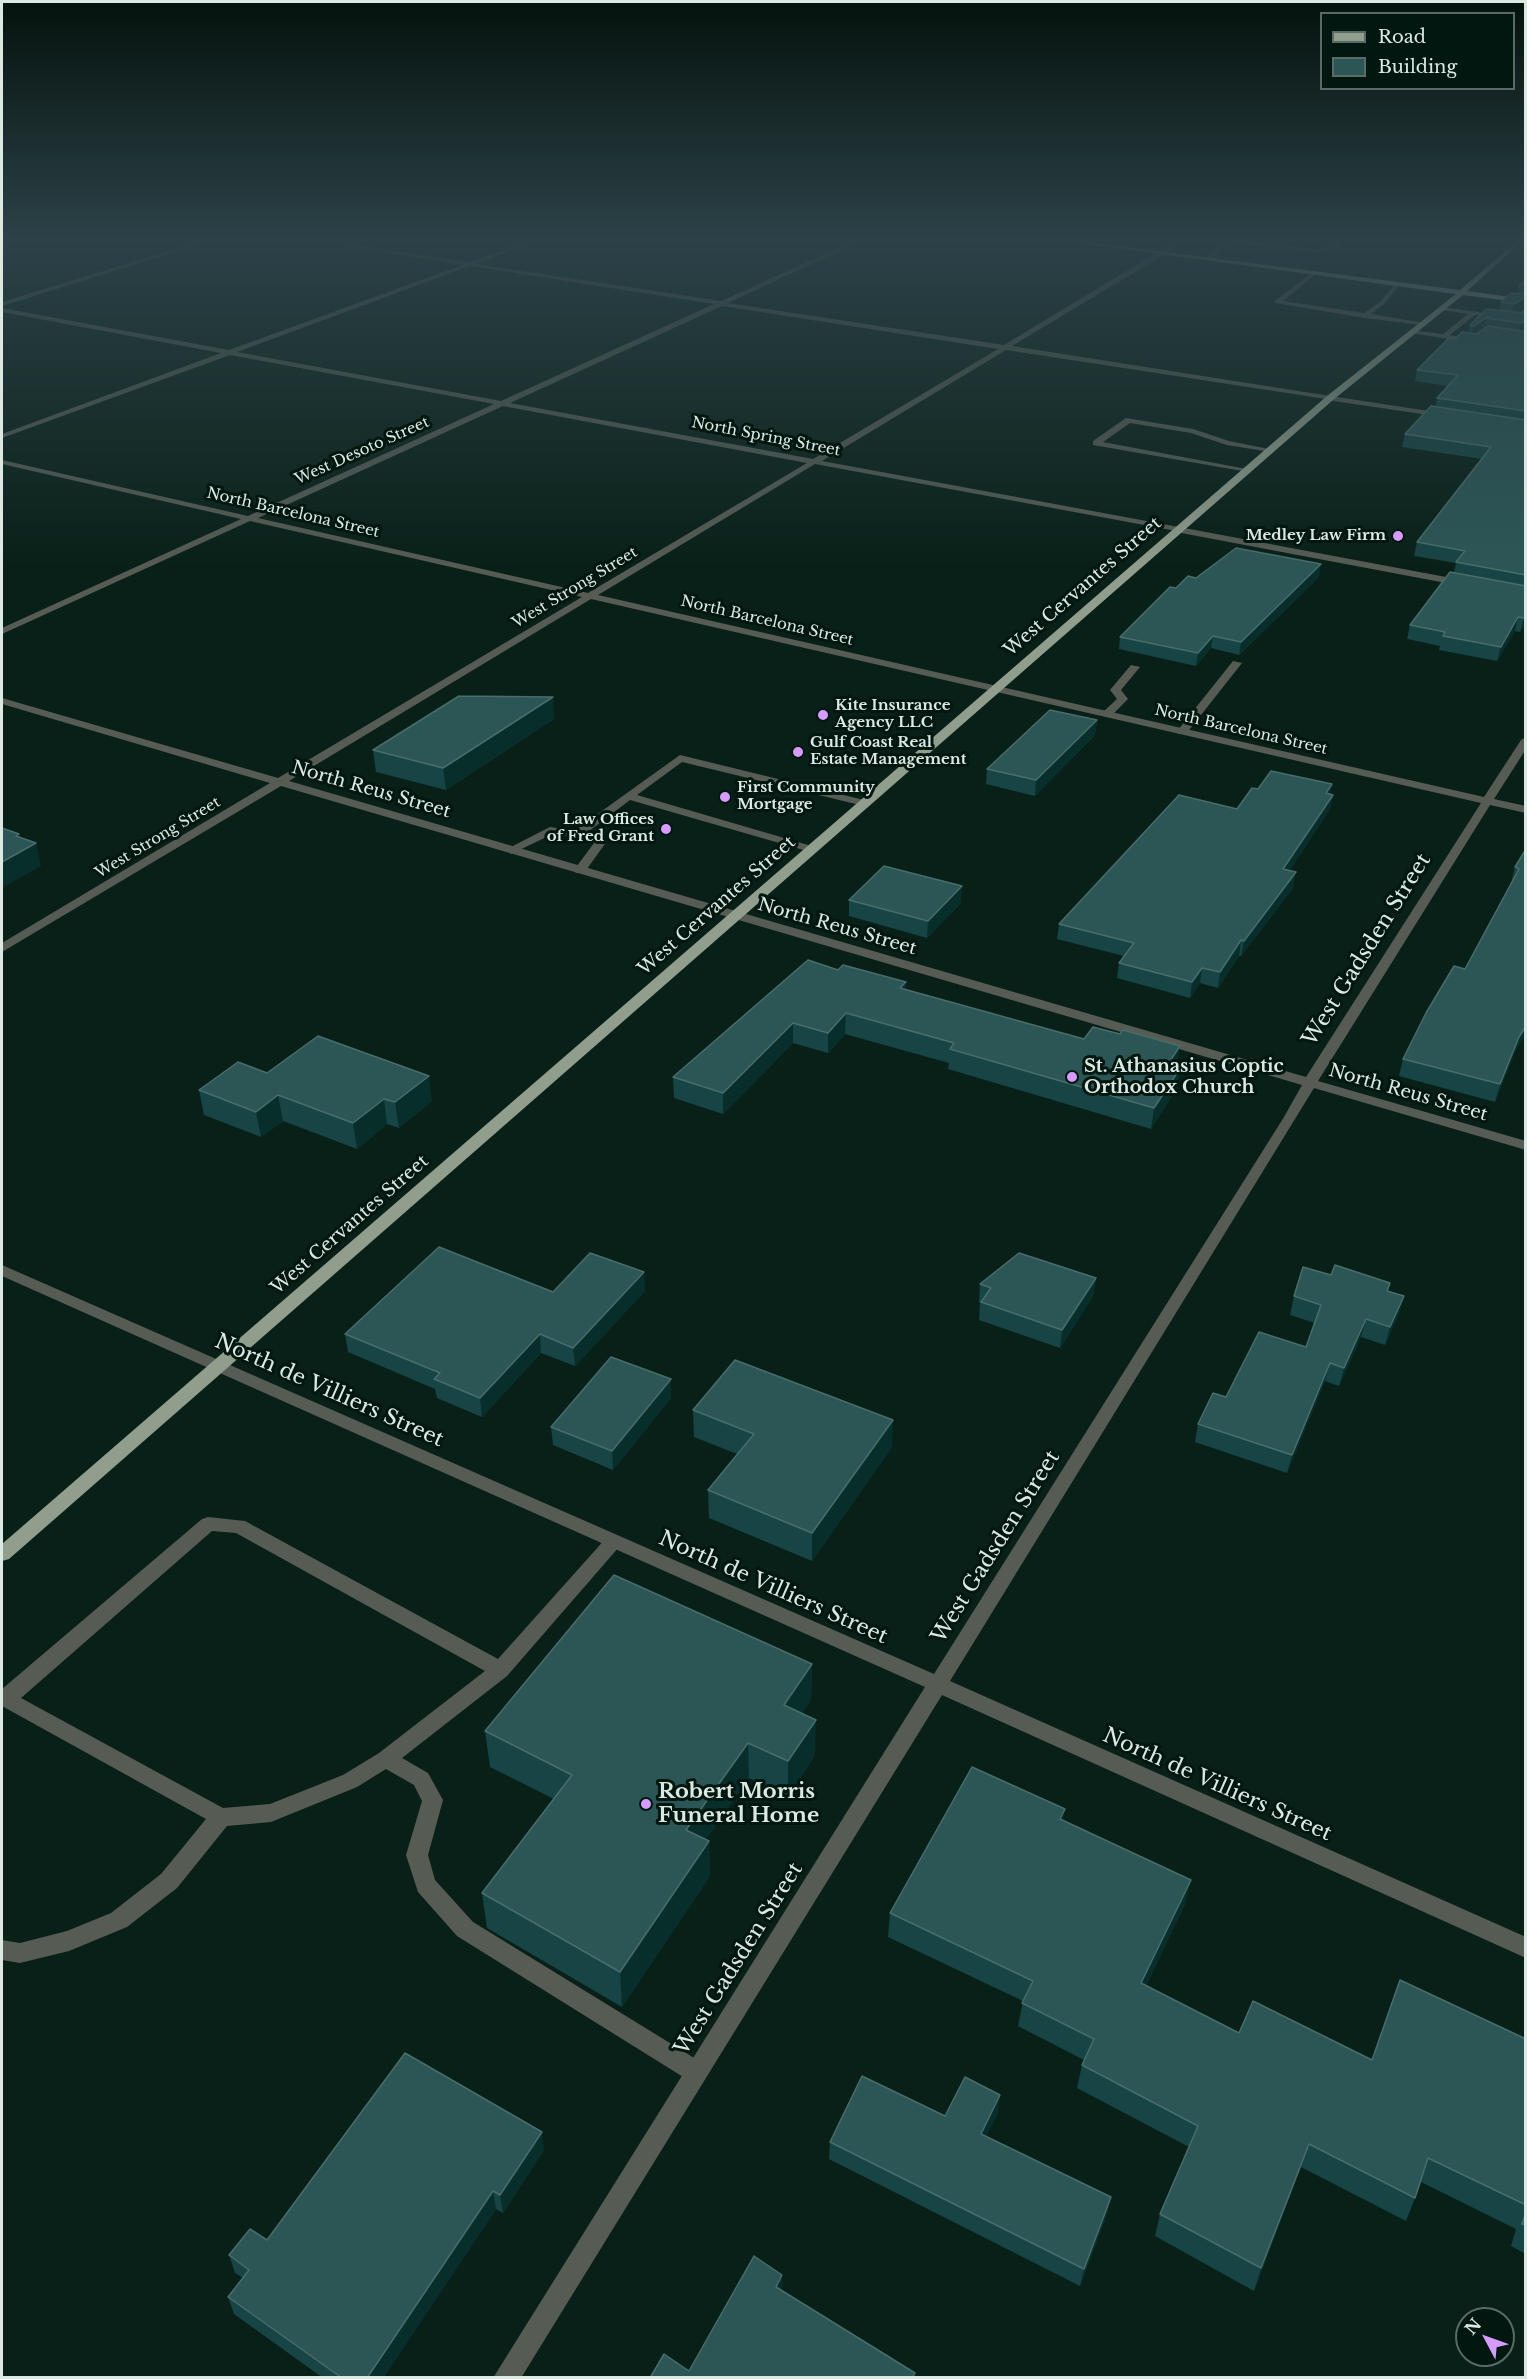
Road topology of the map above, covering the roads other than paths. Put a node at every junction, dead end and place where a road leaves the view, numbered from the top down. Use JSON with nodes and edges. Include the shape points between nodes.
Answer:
{"nodes":[{"id":1,"x":214,"y":349,"type":"edge"},
{"id":2,"x":238,"y":349,"type":"edge"},
{"id":3,"x":621,"y":349,"type":"edge"},
{"id":4,"x":1003,"y":349,"type":"edge"},
{"id":5,"x":1019,"y":349,"type":"edge"},
{"id":6,"x":1391,"y":349,"type":"edge"},
{"id":7,"x":230,"y":352,"type":"junction"},
{"id":8,"x":1330,"y":398,"type":"junction"},
{"id":9,"x":503,"y":403,"type":"junction"},
{"id":10,"x":1457,"y":417,"type":"edge"},
{"id":11,"x":2,"y":436,"type":"edge"},
{"id":12,"x":1270,"y":450,"type":"junction"},
{"id":13,"x":2,"y":462,"type":"edge"},
{"id":14,"x":814,"y":462,"type":"junction"},
{"id":15,"x":1248,"y":470,"type":"junction"},
{"id":16,"x":249,"y":518,"type":"junction"},
{"id":17,"x":1179,"y":530,"type":"junction"},
{"id":18,"x":1468,"y":584,"type":"edge"},
{"id":19,"x":590,"y":596,"type":"junction"},
{"id":20,"x":4,"y":628,"type":"edge"},
{"id":21,"x":1237,"y":663,"type":"edge"},
{"id":22,"x":1135,"y":667,"type":"dead end"},
{"id":23,"x":996,"y":689,"type":"junction"},
{"id":24,"x":2,"y":701,"type":"edge"},
{"id":25,"x":1107,"y":714,"type":"junction"},
{"id":26,"x":1182,"y":732,"type":"junction"},
{"id":27,"x":1526,"y":740,"type":"edge"},
{"id":28,"x":280,"y":782,"type":"junction"},
{"id":29,"x":628,"y":796,"type":"junction"},
{"id":30,"x":1488,"y":802,"type":"junction"},
{"id":31,"x":864,"y":803,"type":"junction"},
{"id":32,"x":1526,"y":810,"type":"edge"},
{"id":33,"x":576,"y":835,"type":"junction"},
{"id":34,"x":811,"y":849,"type":"junction"},
{"id":35,"x":511,"y":850,"type":"junction"},
{"id":36,"x":580,"y":870,"type":"junction"},
{"id":37,"x":735,"y":916,"type":"junction"},
{"id":38,"x":2,"y":948,"type":"edge"},
{"id":39,"x":1309,"y":1084,"type":"junction"},
{"id":40,"x":1526,"y":1146,"type":"edge"},
{"id":41,"x":2,"y":1270,"type":"edge"},
{"id":42,"x":218,"y":1366,"type":"junction"},
{"id":43,"x":614,"y":1542,"type":"junction"},
{"id":44,"x":2,"y":1554,"type":"edge"},
{"id":45,"x":500,"y":1670,"type":"junction"},
{"id":46,"x":937,"y":1684,"type":"junction"},
{"id":47,"x":4,"y":1698,"type":"edge"},
{"id":48,"x":386,"y":1759,"type":"junction"},
{"id":49,"x":221,"y":1817,"type":"junction"},
{"id":50,"x":1526,"y":1948,"type":"edge"},
{"id":51,"x":2,"y":1950,"type":"edge"},
{"id":52,"x":696,"y":2072,"type":"junction"},
{"id":53,"x":506,"y":2378,"type":"edge"}],
"edges":[{"from":1,"to":7,"type":"street","name":"North Spring Street"},
{"from":2,"to":7,"type":"street"},
{"from":3,"to":9,"type":"street","name":"West Desoto Street"},
{"from":4,"to":14,"type":"street","name":"West Strong Street"},
{"from":5,"to":8,"type":"street"},
{"from":6,"to":8,"type":"main road","name":"West Cervantes Street"},
{"from":7,"to":9,"type":"street","name":"North Spring Street"},
{"from":7,"to":11,"type":"street"},
{"from":8,"to":10,"type":"street"},
{"from":8,"to":12,"type":"main road","name":"West Cervantes Street"},
{"from":9,"to":14,"type":"street","name":"North Spring Street"},
{"from":9,"to":16,"type":"street","name":"West Desoto Street"},
{"from":12,"to":15,"type":"main road","name":"West Cervantes Street"},
{"from":12,"to":15,"type":"street","via":[[1129,420],[1096,443]]},
{"from":13,"to":16,"type":"street","name":"North Barcelona Street"},
{"from":14,"to":17,"type":"street","name":"North Spring Street"},
{"from":14,"to":19,"type":"street","name":"West Strong Street"},
{"from":15,"to":17,"type":"main road","name":"West Cervantes Street"},
{"from":16,"to":19,"type":"street","name":"North Barcelona Street"},
{"from":16,"to":20,"type":"street","name":"West Desoto Street"},
{"from":17,"to":18,"type":"street","name":"North Spring Street"},
{"from":17,"to":23,"type":"main road","name":"West Cervantes Street"},
{"from":19,"to":23,"type":"street","name":"North Barcelona Street"},
{"from":19,"to":28,"type":"street","name":"West Strong Street"},
{"from":21,"to":26,"type":"street"},
{"from":22,"to":25,"type":"street","via":[[1115,690],[1123,699]]},
{"from":23,"to":25,"type":"street","name":"North Barcelona Street"},
{"from":23,"to":31,"type":"main road","name":"West Cervantes Street"},
{"from":24,"to":28,"type":"street","name":"North Reus Street"},
{"from":25,"to":26,"type":"street","name":"North Barcelona Street"},
{"from":26,"to":30,"type":"street","name":"North Barcelona Street"},
{"from":27,"to":30,"type":"street","name":"West Gadsden Street"},
{"from":28,"to":35,"type":"street","name":"North Reus Street"},
{"from":28,"to":38,"type":"street","name":"West Strong Street"},
{"from":29,"to":31,"type":"street","via":[[680,758]]},
{"from":29,"to":33,"type":"street"},
{"from":29,"to":34,"type":"street"},
{"from":30,"to":32,"type":"street","name":"North Barcelona Street"},
{"from":30,"to":39,"type":"street","name":"West Gadsden Street"},
{"from":31,"to":34,"type":"main road","name":"West Cervantes Street"},
{"from":33,"to":35,"type":"street","via":[[554,829]]},
{"from":33,"to":36,"type":"street","via":[[601,841]]},
{"from":34,"to":37,"type":"main road","name":"West Cervantes Street"},
{"from":35,"to":36,"type":"street","name":"North Reus Street"},
{"from":36,"to":37,"type":"street","name":"North Reus Street"},
{"from":37,"to":39,"type":"street","name":"North Reus Street"},
{"from":37,"to":42,"type":"main road","name":"West Cervantes Street"},
{"from":39,"to":40,"type":"street","name":"North Reus Street"},
{"from":39,"to":46,"type":"street","name":"West Gadsden Street"},
{"from":41,"to":42,"type":"street","name":"North de Villiers Street"},
{"from":42,"to":43,"type":"street","name":"North de Villiers Street"},
{"from":42,"to":44,"type":"main road","name":"West Cervantes Street"},
{"from":43,"to":45,"type":"street"},
{"from":43,"to":46,"type":"street","name":"North de Villiers Street"},
{"from":45,"to":47,"type":"street","via":[[239,1526],[208,1524]]},
{"from":45,"to":48,"type":"street"},
{"from":46,"to":50,"type":"street","name":"North de Villiers Street"},
{"from":46,"to":52,"type":"street","name":"West Gadsden Street"},
{"from":47,"to":49,"type":"street"},
{"from":48,"to":49,"type":"street","via":[[350,1781],[271,1813]]},
{"from":48,"to":52,"type":"street","via":[[421,1779],[433,1800],[417,1855],[426,1885],[465,1929]]},
{"from":49,"to":51,"type":"street","via":[[169,1881],[119,1920],[50,1946],[20,1953]]},
{"from":52,"to":53,"type":"street","name":"West Gadsden Street"}]}
